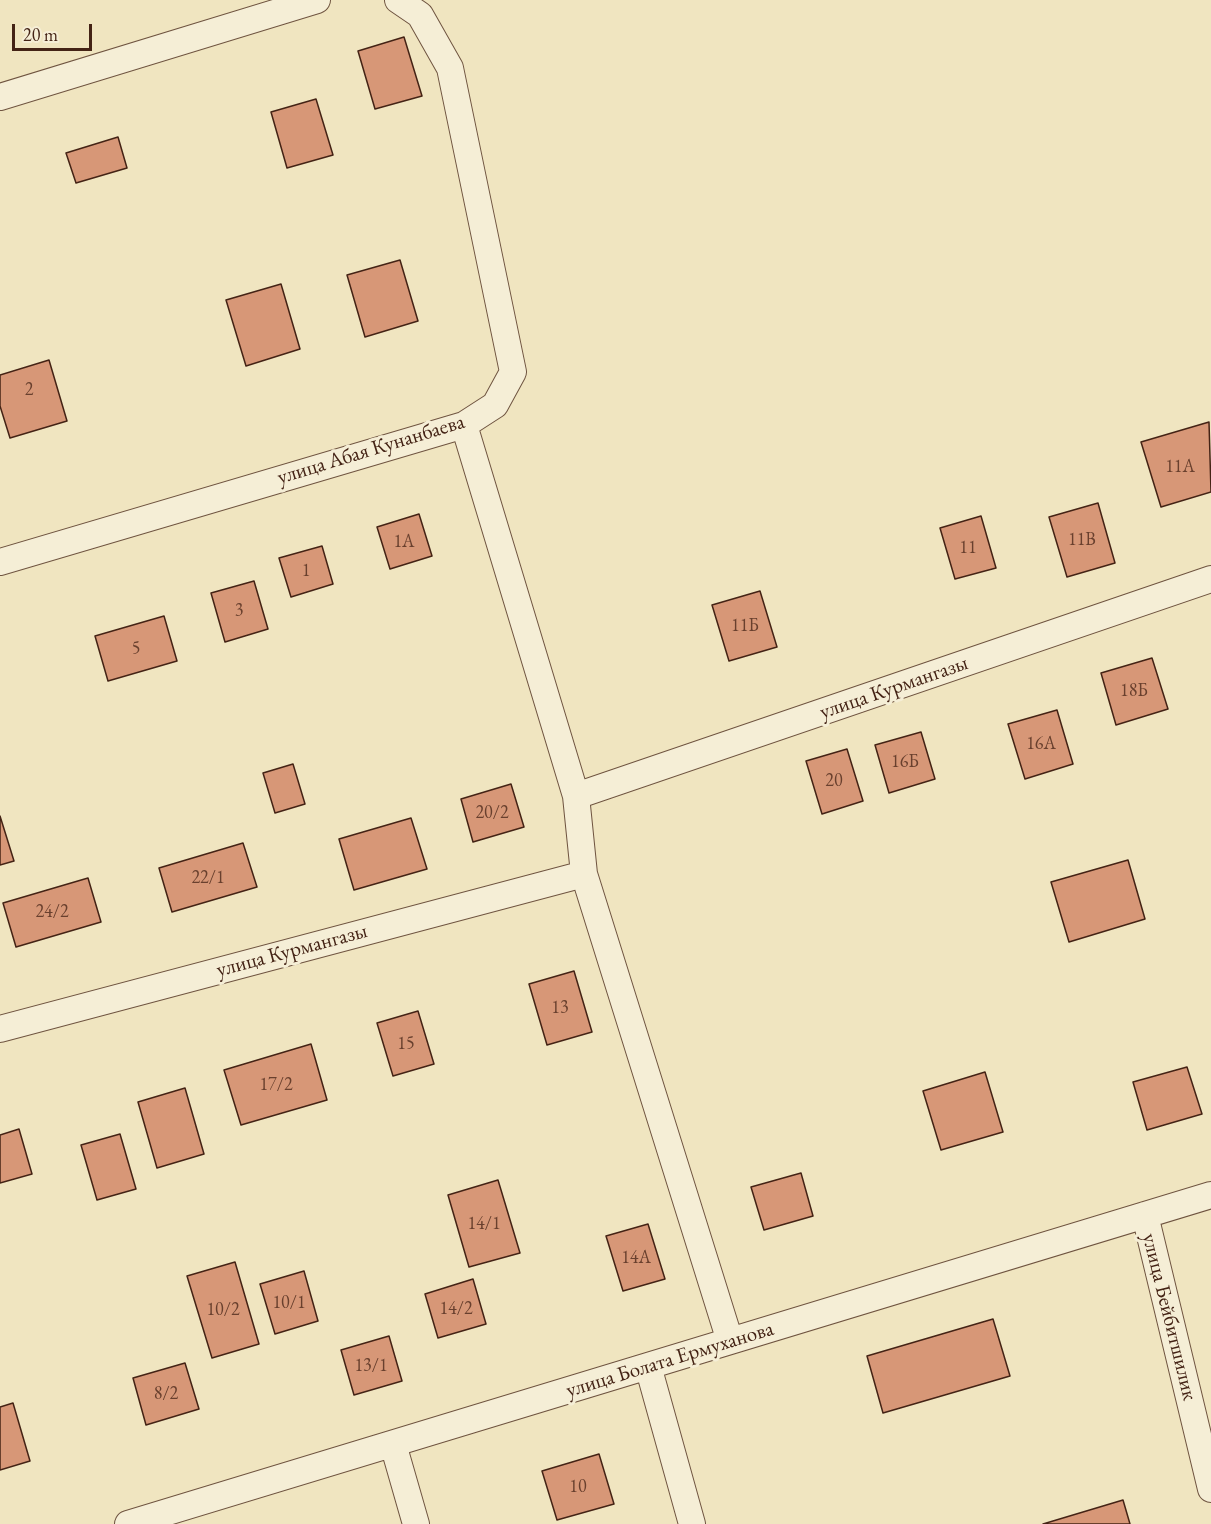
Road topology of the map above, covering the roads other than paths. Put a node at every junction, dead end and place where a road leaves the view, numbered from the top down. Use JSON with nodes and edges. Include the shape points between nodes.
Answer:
{"nodes":[{"id":1,"x":317,"y":0,"type":"edge"},
{"id":2,"x":398,"y":0,"type":"edge"},
{"id":3,"x":0,"y":97,"type":"edge"},
{"id":4,"x":464,"y":425,"type":"junction"},
{"id":5,"x":0,"y":562,"type":"edge"},
{"id":6,"x":1211,"y":579,"type":"edge"},
{"id":7,"x":576,"y":796,"type":"junction"},
{"id":8,"x":584,"y":874,"type":"junction"},
{"id":9,"x":0,"y":1029,"type":"edge"},
{"id":10,"x":1211,"y":1195,"type":"edge"},
{"id":11,"x":1145,"y":1215,"type":"junction"},
{"id":12,"x":730,"y":1341,"type":"junction"},
{"id":13,"x":648,"y":1366,"type":"junction"},
{"id":14,"x":393,"y":1444,"type":"junction"},
{"id":15,"x":1211,"y":1489,"type":"edge"},
{"id":16,"x":130,"y":1524,"type":"edge"},
{"id":17,"x":416,"y":1524,"type":"edge"},
{"id":18,"x":692,"y":1524,"type":"edge"}],
"edges":[{"from":1,"to":3,"type":"street"},
{"from":2,"to":4,"type":"street","name":"улица Абая Кунанбаева","via":[[420,15],[450,68],[513,372],[495,405]]},
{"from":4,"to":5,"type":"street","name":"улица Абая Кунанбаева"},
{"from":4,"to":7,"type":"street"},
{"from":6,"to":7,"type":"street","name":"улица Курмангазы"},
{"from":7,"to":8,"type":"street"},
{"from":8,"to":9,"type":"street","name":"улица Курмангазы"},
{"from":8,"to":12,"type":"street"},
{"from":10,"to":11,"type":"street","name":"улица Болата Ермуханова"},
{"from":11,"to":12,"type":"street","name":"улица Болата Ермуханова"},
{"from":11,"to":15,"type":"street","name":"улица Бейбитшилик"},
{"from":12,"to":13,"type":"street","name":"улица Болата Ермуханова"},
{"from":13,"to":14,"type":"street","name":"улица Болата Ермуханова"},
{"from":13,"to":18,"type":"street"},
{"from":14,"to":16,"type":"street","name":"улица Болата Ермуханова"},
{"from":14,"to":17,"type":"street"}]}
